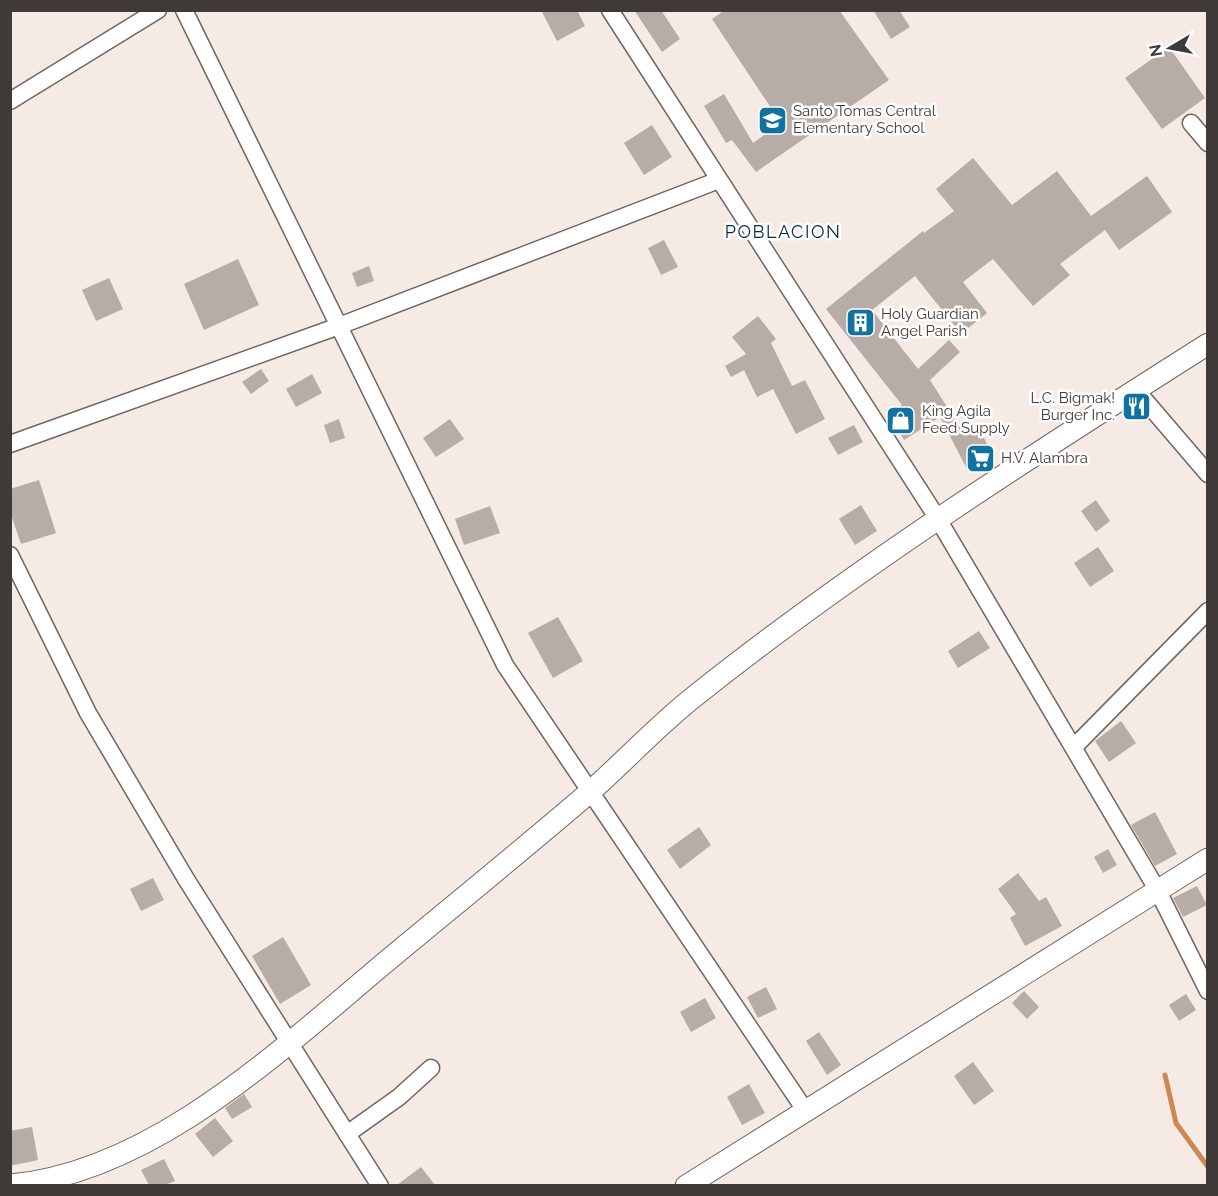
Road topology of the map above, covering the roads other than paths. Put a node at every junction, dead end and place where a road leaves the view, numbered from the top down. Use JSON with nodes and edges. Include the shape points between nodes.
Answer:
{"nodes":[{"id":1,"x":158,"y":10,"type":"edge"},
{"id":2,"x":184,"y":10,"type":"edge"},
{"id":3,"x":610,"y":10,"type":"edge"},
{"id":4,"x":10,"y":101,"type":"edge"},
{"id":5,"x":1191,"y":123,"type":"dead end"},
{"id":6,"x":1208,"y":143,"type":"edge"},
{"id":7,"x":719,"y":180,"type":"junction"},
{"id":8,"x":339,"y":326,"type":"junction"},
{"id":9,"x":1208,"y":344,"type":"edge"},
{"id":10,"x":1136,"y":390,"type":"junction"},
{"id":11,"x":10,"y":444,"type":"edge"},
{"id":12,"x":1208,"y":474,"type":"edge"},
{"id":13,"x":938,"y":519,"type":"junction"},
{"id":14,"x":10,"y":555,"type":"edge"},
{"id":15,"x":1208,"y":611,"type":"edge"},
{"id":16,"x":1074,"y":747,"type":"junction"},
{"id":17,"x":590,"y":792,"type":"junction"},
{"id":18,"x":1208,"y":860,"type":"edge"},
{"id":19,"x":1158,"y":891,"type":"junction"},
{"id":20,"x":1208,"y":991,"type":"edge"},
{"id":21,"x":288,"y":1044,"type":"junction"},
{"id":22,"x":431,"y":1068,"type":"dead end"},
{"id":23,"x":805,"y":1110,"type":"junction"},
{"id":24,"x":347,"y":1134,"type":"junction"},
{"id":25,"x":10,"y":1185,"type":"edge"},
{"id":26,"x":380,"y":1185,"type":"edge"},
{"id":27,"x":687,"y":1185,"type":"edge"}],
"edges":[{"from":1,"to":4,"type":"street"},
{"from":2,"to":8,"type":"street"},
{"from":3,"to":7,"type":"street"},
{"from":5,"to":6,"type":"street"},
{"from":7,"to":8,"type":"street"},
{"from":7,"to":13,"type":"street"},
{"from":8,"to":11,"type":"street"},
{"from":8,"to":17,"type":"street","via":[[505,666]]},
{"from":9,"to":10,"type":"street"},
{"from":10,"to":12,"type":"street"},
{"from":10,"to":13,"type":"street"},
{"from":13,"to":16,"type":"street"},
{"from":13,"to":17,"type":"street","via":[[829,593],[692,699]]},
{"from":14,"to":21,"type":"street","via":[[88,713]]},
{"from":15,"to":16,"type":"street"},
{"from":16,"to":19,"type":"street"},
{"from":17,"to":21,"type":"street"},
{"from":17,"to":23,"type":"street"},
{"from":18,"to":19,"type":"street"},
{"from":19,"to":20,"type":"street"},
{"from":19,"to":23,"type":"street"},
{"from":21,"to":24,"type":"street"},
{"from":21,"to":25,"type":"street","via":[[158,1137],[121,1156],[75,1173]]},
{"from":22,"to":24,"type":"street","via":[[399,1097]]},
{"from":23,"to":27,"type":"street"},
{"from":24,"to":26,"type":"street"}]}
